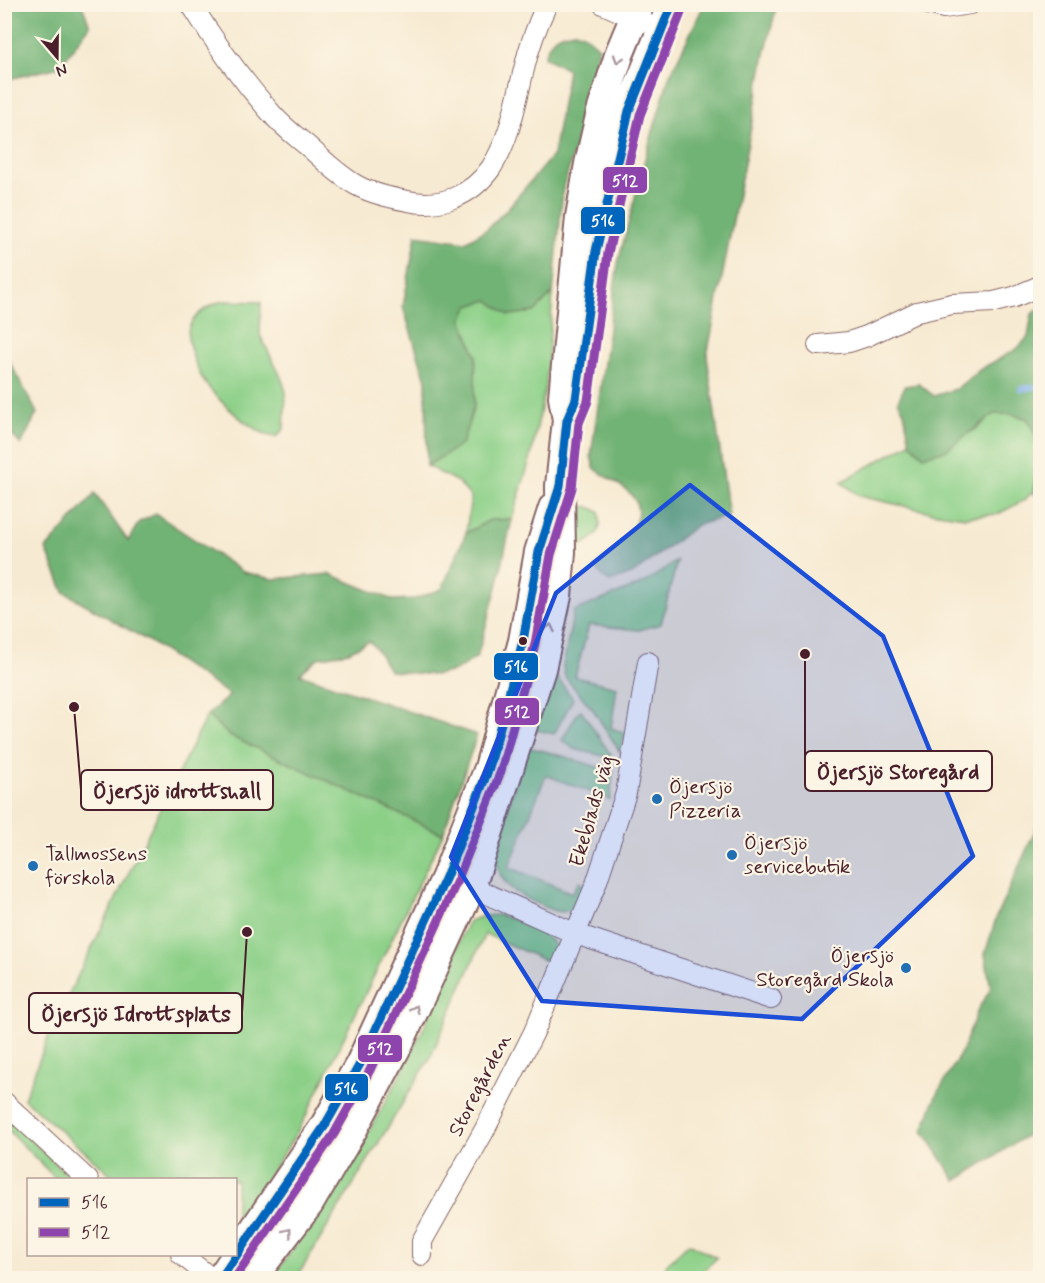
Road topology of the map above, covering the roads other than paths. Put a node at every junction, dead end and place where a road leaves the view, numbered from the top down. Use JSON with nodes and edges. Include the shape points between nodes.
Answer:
{"nodes":[{"id":1,"x":191,"y":4,"type":"edge"},
{"id":2,"x":547,"y":4,"type":"edge"},
{"id":3,"x":603,"y":4,"type":"edge"},
{"id":4,"x":928,"y":4,"type":"edge"},
{"id":5,"x":970,"y":4,"type":"edge"},
{"id":6,"x":637,"y":11,"type":"edge"},
{"id":7,"x":666,"y":17,"type":"edge"},
{"id":8,"x":1041,"y":286,"type":"edge"},
{"id":9,"x":818,"y":345,"type":"dead end"},
{"id":10,"x":567,"y":420,"type":"junction"},
{"id":11,"x":648,"y":662,"type":"dead end"},
{"id":12,"x":459,"y":882,"type":"junction"},
{"id":13,"x":576,"y":933,"type":"junction"},
{"id":14,"x":771,"y":999,"type":"dead end"},
{"id":15,"x":4,"y":1102,"type":"edge"},
{"id":16,"x":87,"y":1178,"type":"edge"},
{"id":17,"x":237,"y":1255,"type":"edge"},
{"id":18,"x":422,"y":1255,"type":"dead end"},
{"id":19,"x":184,"y":1256,"type":"edge"},
{"id":20,"x":236,"y":1256,"type":"edge"},
{"id":21,"x":211,"y":1278,"type":"edge"},
{"id":22,"x":221,"y":1278,"type":"edge"},
{"id":23,"x":252,"y":1278,"type":"edge"}],
"edges":[{"from":1,"to":2,"type":"street","via":[[231,64],[273,116],[329,165],[356,185],[389,197],[438,204],[461,196],[491,168],[506,137]]},
{"from":3,"to":6,"type":"street"},
{"from":4,"to":5,"type":"street","via":[[944,8]]},
{"from":6,"to":7,"type":"street"},
{"from":6,"to":10,"type":"street","one_way":true,"via":[[620,52],[587,174],[563,397]]},
{"from":7,"to":10,"type":"street","via":[[629,111],[596,251],[576,399]]},
{"from":8,"to":9,"type":"street","via":[[994,302],[952,304],[917,312],[849,342]]},
{"from":10,"to":12,"type":"street","via":[[560,486],[539,552],[523,641]]},
{"from":11,"to":13,"type":"street","name":"Ekeblads väg","via":[[626,793]]},
{"from":12,"to":13,"type":"street"},
{"from":12,"to":17,"type":"street","via":[[324,1127]]},
{"from":23,"to":12,"type":"street","one_way":true,"via":[[309,1204],[400,1041]]},
{"from":13,"to":14,"type":"street"},
{"from":13,"to":18,"type":"street","name":"Storegården","via":[[534,1032],[422,1241]]},
{"from":15,"to":16,"type":"street"},
{"from":19,"to":21,"type":"street"},
{"from":20,"to":22,"type":"street"}]}
